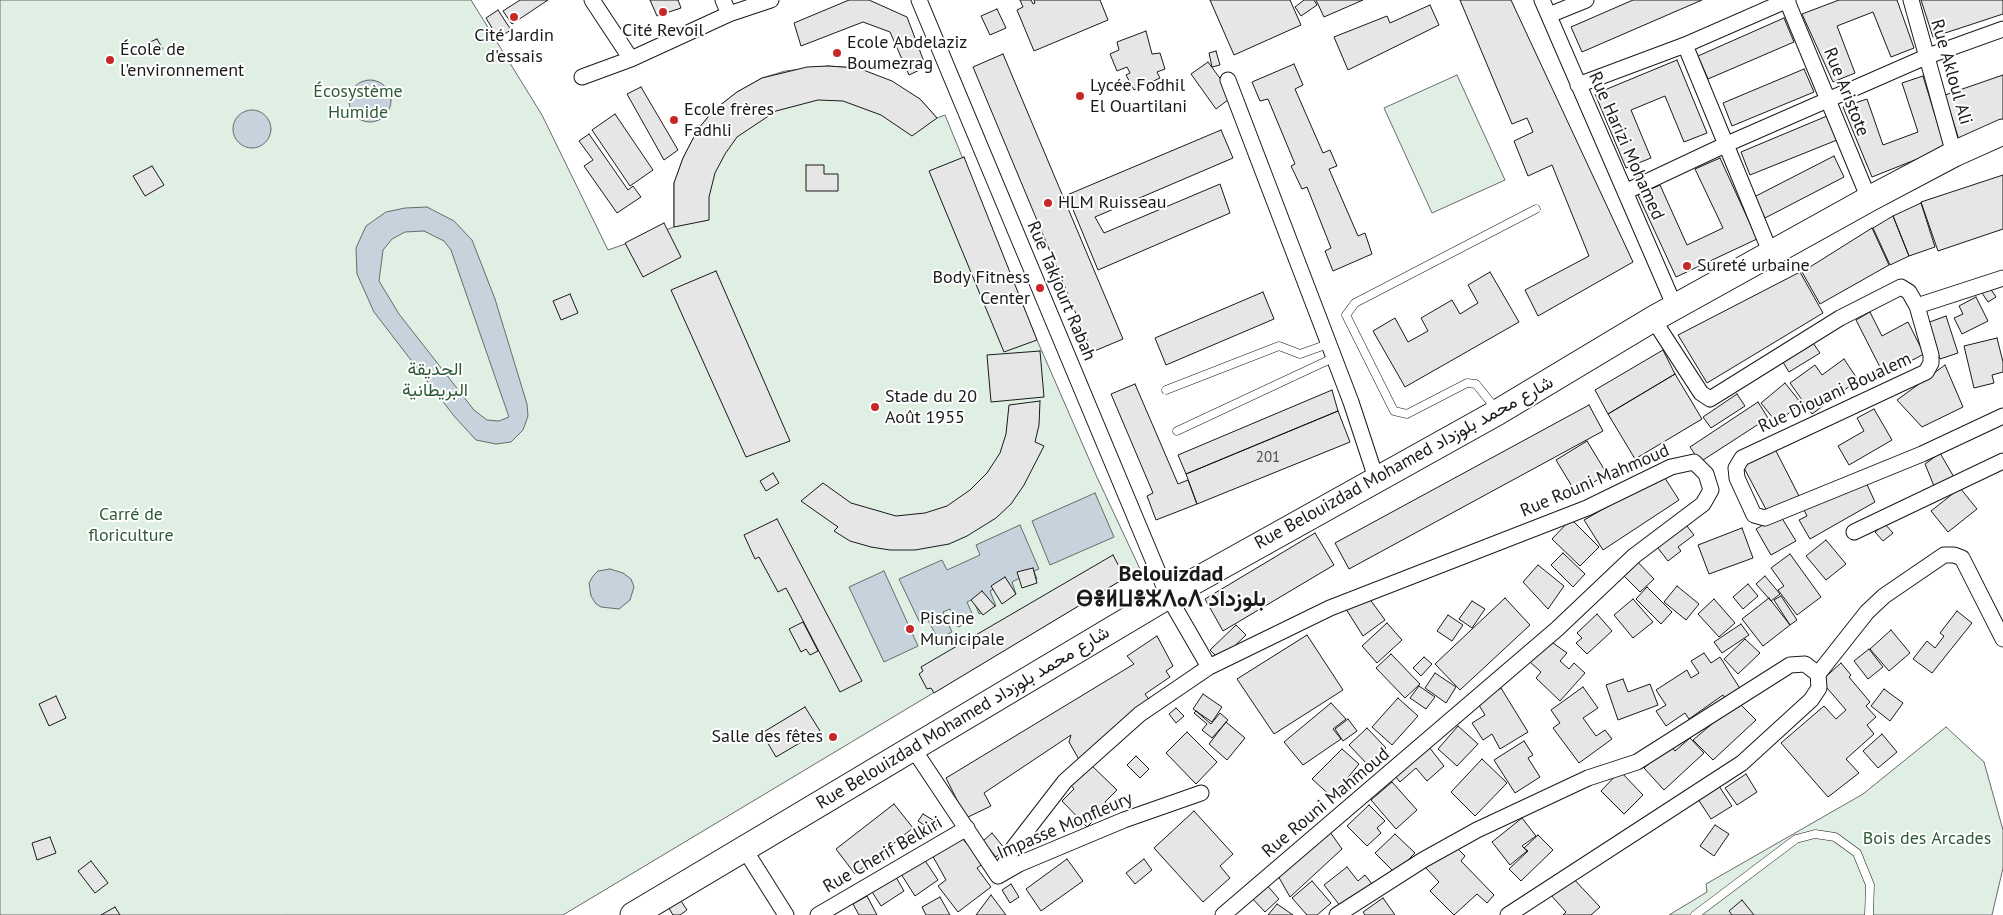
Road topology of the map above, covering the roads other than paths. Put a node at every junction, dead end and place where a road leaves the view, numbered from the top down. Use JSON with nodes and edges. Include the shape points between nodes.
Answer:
{"nodes":[{"id":1,"x":592,"y":0,"type":"edge"},
{"id":2,"x":723,"y":0,"type":"edge"},
{"id":3,"x":770,"y":0,"type":"edge"},
{"id":4,"x":920,"y":0,"type":"edge"},
{"id":5,"x":1542,"y":0,"type":"edge"},
{"id":6,"x":1586,"y":0,"type":"edge"},
{"id":7,"x":1788,"y":0,"type":"edge"},
{"id":8,"x":1911,"y":0,"type":"edge"},
{"id":9,"x":1767,"y":4,"type":"edge"},
{"id":10,"x":729,"y":14,"type":"junction"},
{"id":11,"x":1549,"y":15,"type":"junction"},
{"id":12,"x":2003,"y":30,"type":"edge"},
{"id":13,"x":1685,"y":45,"type":"junction"},
{"id":14,"x":1928,"y":56,"type":"junction"},
{"id":15,"x":632,"y":59,"type":"junction"},
{"id":16,"x":582,"y":77,"type":"dead end"},
{"id":17,"x":1228,"y":80,"type":"dead end"},
{"id":18,"x":1578,"y":85,"type":"junction"},
{"id":19,"x":1829,"y":100,"type":"junction"},
{"id":20,"x":2003,"y":132,"type":"edge"},
{"id":21,"x":1727,"y":144,"type":"junction"},
{"id":22,"x":1954,"y":154,"type":"junction"},
{"id":23,"x":1625,"y":192,"type":"junction"},
{"id":24,"x":1869,"y":199,"type":"junction"},
{"id":25,"x":1536,"y":209,"type":"dead end"},
{"id":26,"x":1771,"y":254,"type":"junction"},
{"id":27,"x":2003,"y":278,"type":"edge"},
{"id":28,"x":1917,"y":306,"type":"junction"},
{"id":29,"x":1675,"y":307,"type":"junction"},
{"id":30,"x":1653,"y":319,"type":"junction"},
{"id":31,"x":1330,"y":351,"type":"junction"},
{"id":32,"x":1166,"y":390,"type":"dead end"},
{"id":33,"x":1498,"y":412,"type":"junction"},
{"id":34,"x":2003,"y":416,"type":"edge"},
{"id":35,"x":1177,"y":431,"type":"dead end"},
{"id":36,"x":2003,"y":461,"type":"edge"},
{"id":37,"x":1376,"y":478,"type":"junction"},
{"id":38,"x":1854,"y":532,"type":"dead end"},
{"id":39,"x":1168,"y":596,"type":"junction"},
{"id":40,"x":2003,"y":639,"type":"edge"},
{"id":41,"x":1209,"y":667,"type":"junction"},
{"id":42,"x":1818,"y":674,"type":"junction"},
{"id":43,"x":912,"y":747,"type":"junction"},
{"id":44,"x":1201,"y":793,"type":"dead end"},
{"id":45,"x":967,"y":828,"type":"junction"},
{"id":46,"x":745,"y":850,"type":"junction"},
{"id":47,"x":998,"y":876,"type":"junction"},
{"id":48,"x":633,"y":915,"type":"edge"},
{"id":49,"x":786,"y":915,"type":"edge"},
{"id":50,"x":818,"y":915,"type":"edge"},
{"id":51,"x":1223,"y":915,"type":"edge"},
{"id":52,"x":1338,"y":915,"type":"edge"},
{"id":53,"x":1508,"y":915,"type":"edge"},
{"id":54,"x":1695,"y":915,"type":"edge"},
{"id":55,"x":1869,"y":915,"type":"edge"}],
"edges":[{"from":1,"to":15,"type":"street"},
{"from":2,"to":10,"type":"street"},
{"from":3,"to":10,"type":"street"},
{"from":4,"to":39,"type":"street","name":"Rue Takjourt Rabah"},
{"from":5,"to":11,"type":"street","name":"Rue Harizi Mohamed"},
{"from":6,"to":11,"type":"street"},
{"from":7,"to":9,"type":"street"},
{"from":7,"to":19,"type":"street","name":"Rue Aristote"},
{"from":8,"to":14,"type":"street","name":"Rue Akloul Ali"},
{"from":9,"to":13,"type":"street"},
{"from":10,"to":15,"type":"street"},
{"from":11,"to":18,"type":"street","name":"Rue Harizi Mohamed"},
{"from":12,"to":14,"type":"street"},
{"from":13,"to":18,"type":"street"},
{"from":13,"to":21,"type":"street"},
{"from":14,"to":19,"type":"street"},
{"from":14,"to":22,"type":"street","name":"Rue Akloul Ali"},
{"from":15,"to":16,"type":"street"},
{"from":17,"to":31,"type":"street"},
{"from":18,"to":23,"type":"street","name":"Rue Harizi Mohamed"},
{"from":19,"to":21,"type":"street"},
{"from":19,"to":24,"type":"street","name":"Rue Aristote"},
{"from":20,"to":22,"type":"main road","name":"Rue Belouizdad Mohamed شارع محمد بلوزداد"},
{"from":21,"to":23,"type":"street"},
{"from":21,"to":26,"type":"street"},
{"from":22,"to":24,"type":"main road","name":"Rue Belouizdad Mohamed شارع محمد بلوزداد"},
{"from":23,"to":29,"type":"street","name":"Rue Harizi Mohamed"},
{"from":24,"to":26,"type":"main road","name":"Rue Belouizdad Mohamed شارع محمد بلوزداد"},
{"from":25,"to":33,"type":"lane","via":[[1355,304],[1346,315],[1394,411],[1407,414],[1467,383],[1476,384]]},
{"from":26,"to":29,"type":"main road","name":"Rue Belouizdad Mohamed شارع محمد بلوزداد"},
{"from":27,"to":28,"type":"street"},
{"from":28,"to":30,"type":"street","name":"Rue Diouani Boualem","via":[[1909,292],[1901,288],[1893,291],[1840,318],[1710,399],[1700,393]]},
{"from":28,"to":34,"type":"street","name":"Rue Diouani Boualem","via":[[1931,354],[1926,372],[1742,458],[1736,468],[1737,478],[1754,515],[1765,518],[1922,454]]},
{"from":29,"to":30,"type":"main road","name":"Rue Belouizdad Mohamed شارع محمد بلوزداد"},
{"from":30,"to":33,"type":"main road","name":"Rue Belouizdad Mohamed شارع محمد بلوزداد"},
{"from":31,"to":32,"type":"lane","via":[[1300,354],[1279,346]]},
{"from":31,"to":35,"type":"lane"},
{"from":31,"to":37,"type":"street"},
{"from":33,"to":37,"type":"main road","name":"Rue Belouizdad Mohamed شارع محمد بلوزداد"},
{"from":36,"to":38,"type":"street"},
{"from":37,"to":39,"type":"main road","name":"Rue Belouizdad Mohamed شارع محمد بلوزداد"},
{"from":39,"to":41,"type":"street"},
{"from":39,"to":43,"type":"main road","name":"Rue Belouizdad Mohamed شارع محمد بلوزداد"},
{"from":40,"to":42,"type":"street","via":[[1962,558],[1954,554],[1944,555],[1884,596],[1867,612]]},
{"from":41,"to":47,"type":"street","name":"Impasse Monfleury","via":[[1140,714],[1065,781],[1014,847]]},
{"from":41,"to":51,"type":"street","name":"Rue Rouni Mahmoud","via":[[1330,608],[1587,508],[1671,467],[1694,462],[1706,474],[1711,490],[1704,504],[1634,556],[1557,629]]},
{"from":42,"to":52,"type":"street","via":[[1804,664],[1790,665],[1637,762],[1588,778],[1477,830],[1423,860]]},
{"from":42,"to":53,"type":"street","via":[[1819,688],[1811,700],[1742,762]]},
{"from":43,"to":45,"type":"street"},
{"from":43,"to":46,"type":"main road","name":"Rue Belouizdad Mohamed شارع محمد بلوزداد"},
{"from":44,"to":47,"type":"street","name":"Impasse Monfleury","via":[[1124,820]]},
{"from":45,"to":47,"type":"street"},
{"from":45,"to":50,"type":"street","name":"Rue Cherif Belkiri"},
{"from":46,"to":48,"type":"main road","name":"Rue Belouizdad Mohamed شارع محمد بلوزداد"},
{"from":46,"to":49,"type":"street"},
{"from":54,"to":55,"type":"lane","via":[[1796,839],[1815,834],[1835,837],[1857,853],[1870,885]]}]}
